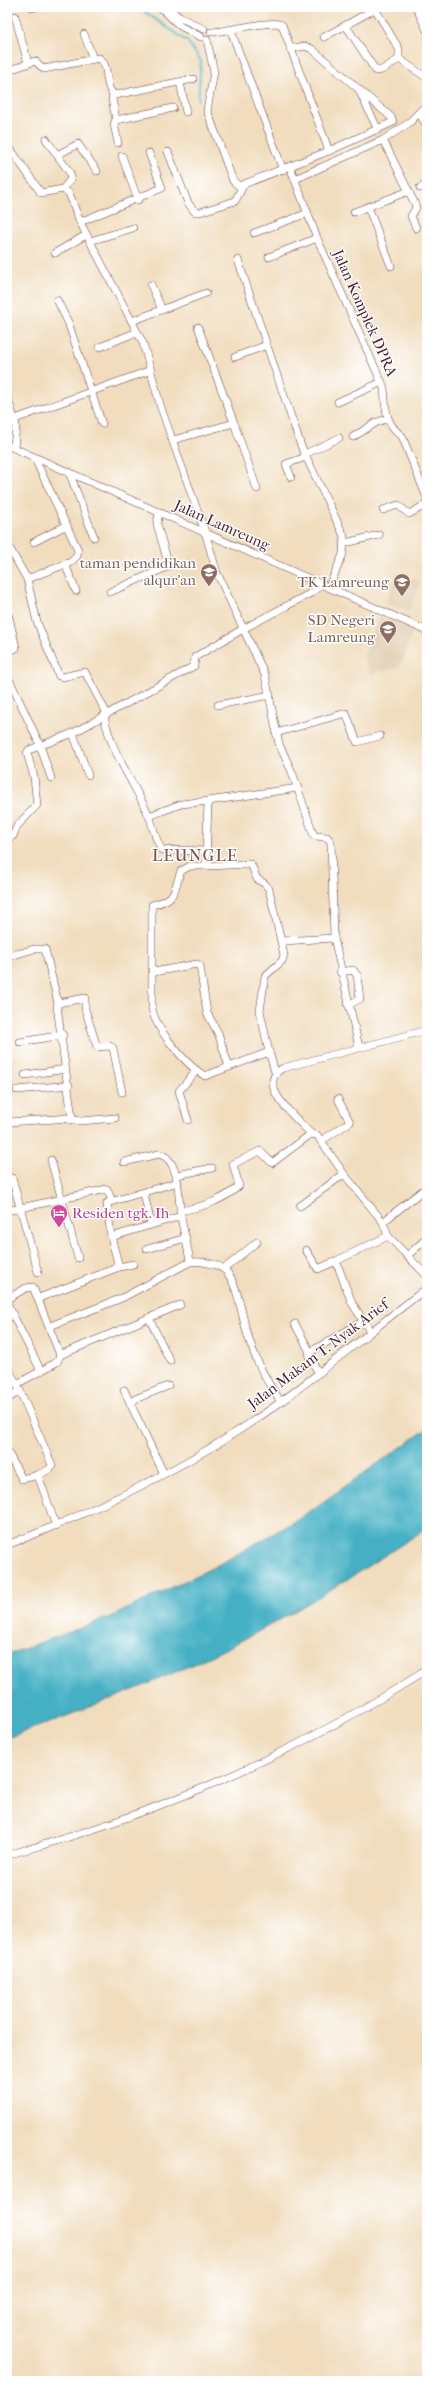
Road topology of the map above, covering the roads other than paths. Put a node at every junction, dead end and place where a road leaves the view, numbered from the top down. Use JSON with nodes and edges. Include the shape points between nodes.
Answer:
{"nodes":[{"id":1,"x":160,"y":7,"type":"edge"},
{"id":2,"x":168,"y":7,"type":"edge"},
{"id":3,"x":416,"y":7,"type":"edge"},
{"id":4,"x":375,"y":8,"type":"edge"},
{"id":5,"x":15,"y":16,"type":"dead end"},
{"id":6,"x":346,"y":26,"type":"junction"},
{"id":7,"x":204,"y":29,"type":"junction"},
{"id":8,"x":427,"y":30,"type":"edge"},
{"id":9,"x":231,"y":31,"type":"junction"},
{"id":10,"x":211,"y":32,"type":"junction"},
{"id":11,"x":84,"y":34,"type":"dead end"},
{"id":12,"x":324,"y":36,"type":"dead end"},
{"id":13,"x":204,"y":38,"type":"junction"},
{"id":14,"x":290,"y":49,"type":"junction"},
{"id":15,"x":93,"y":59,"type":"junction"},
{"id":16,"x":399,"y":59,"type":"junction"},
{"id":17,"x":28,"y":63,"type":"junction"},
{"id":18,"x":7,"y":71,"type":"edge"},
{"id":19,"x":427,"y":78,"type":"edge"},
{"id":20,"x":193,"y":79,"type":"dead end"},
{"id":21,"x":180,"y":82,"type":"junction"},
{"id":22,"x":357,"y":86,"type":"junction"},
{"id":23,"x":113,"y":95,"type":"junction"},
{"id":24,"x":427,"y":104,"type":"edge"},
{"id":25,"x":173,"y":108,"type":"dead end"},
{"id":26,"x":186,"y":112,"type":"dead end"},
{"id":27,"x":419,"y":113,"type":"junction"},
{"id":28,"x":116,"y":120,"type":"junction"},
{"id":29,"x":427,"y":126,"type":"edge"},
{"id":30,"x":378,"y":130,"type":"junction"},
{"id":31,"x":46,"y":139,"type":"dead end"},
{"id":32,"x":383,"y":140,"type":"junction"},
{"id":33,"x":118,"y":143,"type":"dead end"},
{"id":34,"x":9,"y":146,"type":"edge"},
{"id":35,"x":329,"y":151,"type":"junction"},
{"id":36,"x":168,"y":152,"type":"dead end"},
{"id":37,"x":149,"y":153,"type":"dead end"},
{"id":38,"x":57,"y":155,"type":"junction"},
{"id":39,"x":122,"y":156,"type":"dead end"},
{"id":40,"x":286,"y":168,"type":"junction"},
{"id":41,"x":97,"y":171,"type":"dead end"},
{"id":42,"x":294,"y":179,"type":"junction"},
{"id":43,"x":427,"y":184,"type":"edge"},
{"id":44,"x":243,"y":186,"type":"junction"},
{"id":45,"x":420,"y":188,"type":"dead end"},
{"id":46,"x":63,"y":189,"type":"junction"},
{"id":47,"x":409,"y":191,"type":"junction"},
{"id":48,"x":138,"y":200,"type":"junction"},
{"id":49,"x":368,"y":207,"type":"junction"},
{"id":50,"x":354,"y":212,"type":"dead end"},
{"id":51,"x":308,"y":213,"type":"junction"},
{"id":52,"x":80,"y":222,"type":"junction"},
{"id":53,"x":133,"y":228,"type":"dead end"},
{"id":54,"x":416,"y":228,"type":"dead end"},
{"id":55,"x":254,"y":233,"type":"dead end"},
{"id":56,"x":88,"y":238,"type":"junction"},
{"id":57,"x":317,"y":238,"type":"junction"},
{"id":58,"x":55,"y":253,"type":"dead end"},
{"id":59,"x":268,"y":257,"type":"dead end"},
{"id":60,"x":238,"y":260,"type":"dead end"},
{"id":61,"x":391,"y":266,"type":"dead end"},
{"id":62,"x":150,"y":285,"type":"dead end"},
{"id":63,"x":206,"y":293,"type":"dead end"},
{"id":64,"x":57,"y":300,"type":"dead end"},
{"id":65,"x":162,"y":310,"type":"junction"},
{"id":66,"x":132,"y":321,"type":"junction"},
{"id":67,"x":198,"y":326,"type":"dead end"},
{"id":68,"x":138,"y":332,"type":"junction"},
{"id":69,"x":267,"y":345,"type":"junction"},
{"id":70,"x":100,"y":347,"type":"dead end"},
{"id":71,"x":235,"y":357,"type":"dead end"},
{"id":72,"x":150,"y":370,"type":"junction"},
{"id":73,"x":382,"y":382,"type":"junction"},
{"id":74,"x":91,"y":393,"type":"junction"},
{"id":75,"x":7,"y":396,"type":"edge"},
{"id":76,"x":338,"y":402,"type":"dead end"},
{"id":77,"x":14,"y":419,"type":"junction"},
{"id":78,"x":387,"y":420,"type":"junction"},
{"id":79,"x":234,"y":423,"type":"junction"},
{"id":80,"x":102,"y":424,"type":"dead end"},
{"id":81,"x":353,"y":437,"type":"dead end"},
{"id":82,"x":339,"y":438,"type":"dead end"},
{"id":83,"x":173,"y":440,"type":"junction"},
{"id":84,"x":10,"y":446,"type":"edge"},
{"id":85,"x":306,"y":456,"type":"junction"},
{"id":86,"x":34,"y":457,"type":"junction"},
{"id":87,"x":69,"y":472,"type":"junction"},
{"id":88,"x":291,"y":477,"type":"dead end"},
{"id":89,"x":256,"y":489,"type":"dead end"},
{"id":90,"x":427,"y":498,"type":"edge"},
{"id":91,"x":427,"y":504,"type":"edge"},
{"id":92,"x":383,"y":510,"type":"dead end"},
{"id":93,"x":159,"y":512,"type":"junction"},
{"id":94,"x":66,"y":525,"type":"junction"},
{"id":95,"x":205,"y":532,"type":"junction"},
{"id":96,"x":379,"y":535,"type":"dead end"},
{"id":97,"x":94,"y":537,"type":"dead end"},
{"id":98,"x":34,"y":542,"type":"dead end"},
{"id":99,"x":345,"y":543,"type":"junction"},
{"id":100,"x":10,"y":549,"type":"dead end"},
{"id":101,"x":65,"y":564,"type":"junction"},
{"id":102,"x":27,"y":579,"type":"junction"},
{"id":103,"x":326,"y":585,"type":"junction"},
{"id":104,"x":76,"y":591,"type":"dead end"},
{"id":105,"x":110,"y":592,"type":"dead end"},
{"id":106,"x":9,"y":617,"type":"dead end"},
{"id":107,"x":243,"y":629,"type":"junction"},
{"id":108,"x":427,"y":630,"type":"edge"},
{"id":109,"x":7,"y":652,"type":"edge"},
{"id":110,"x":10,"y":681,"type":"dead end"},
{"id":111,"x":270,"y":695,"type":"junction"},
{"id":112,"x":218,"y":705,"type":"dead end"},
{"id":113,"x":106,"y":715,"type":"junction"},
{"id":114,"x":73,"y":733,"type":"junction"},
{"id":115,"x":276,"y":733,"type":"junction"},
{"id":116,"x":380,"y":736,"type":"dead end"},
{"id":117,"x":40,"y":745,"type":"junction"},
{"id":118,"x":88,"y":775,"type":"dead end"},
{"id":119,"x":51,"y":778,"type":"dead end"},
{"id":120,"x":298,"y":788,"type":"junction"},
{"id":121,"x":208,"y":800,"type":"junction"},
{"id":122,"x":149,"y":816,"type":"junction"},
{"id":123,"x":7,"y":838,"type":"edge"},
{"id":124,"x":206,"y":850,"type":"junction"},
{"id":125,"x":206,"y":866,"type":"junction"},
{"id":126,"x":334,"y":938,"type":"junction"},
{"id":127,"x":282,"y":941,"type":"junction"},
{"id":128,"x":7,"y":957,"type":"edge"},
{"id":129,"x":154,"y":972,"type":"junction"},
{"id":130,"x":340,"y":972,"type":"junction"},
{"id":131,"x":58,"y":1003,"type":"junction"},
{"id":132,"x":348,"y":1005,"type":"junction"},
{"id":133,"x":427,"y":1030,"type":"edge"},
{"id":134,"x":63,"y":1035,"type":"junction"},
{"id":135,"x":20,"y":1042,"type":"dead end"},
{"id":136,"x":359,"y":1047,"type":"junction"},
{"id":137,"x":269,"y":1052,"type":"junction"},
{"id":138,"x":229,"y":1067,"type":"junction"},
{"id":139,"x":66,"y":1069,"type":"junction"},
{"id":140,"x":196,"y":1071,"type":"junction"},
{"id":141,"x":275,"y":1072,"type":"junction"},
{"id":142,"x":25,"y":1074,"type":"dead end"},
{"id":143,"x":69,"y":1086,"type":"junction"},
{"id":144,"x":17,"y":1090,"type":"dead end"},
{"id":145,"x":122,"y":1092,"type":"dead end"},
{"id":146,"x":338,"y":1099,"type":"dead end"},
{"id":147,"x":114,"y":1118,"type":"dead end"},
{"id":148,"x":66,"y":1119,"type":"junction"},
{"id":149,"x":188,"y":1120,"type":"dead end"},
{"id":150,"x":7,"y":1122,"type":"edge"},
{"id":151,"x":311,"y":1134,"type":"junction"},
{"id":152,"x":321,"y":1141,"type":"junction"},
{"id":153,"x":51,"y":1160,"type":"dead end"},
{"id":154,"x":124,"y":1162,"type":"dead end"},
{"id":155,"x":212,"y":1168,"type":"dead end"},
{"id":156,"x":344,"y":1174,"type":"junction"},
{"id":157,"x":12,"y":1178,"type":"dead end"},
{"id":158,"x":177,"y":1179,"type":"junction"},
{"id":159,"x":427,"y":1187,"type":"edge"},
{"id":160,"x":144,"y":1194,"type":"junction"},
{"id":161,"x":62,"y":1198,"type":"junction"},
{"id":162,"x":112,"y":1201,"type":"junction"},
{"id":163,"x":300,"y":1206,"type":"dead end"},
{"id":164,"x":20,"y":1208,"type":"junction"},
{"id":165,"x":7,"y":1212,"type":"edge"},
{"id":166,"x":180,"y":1213,"type":"junction"},
{"id":167,"x":383,"y":1222,"type":"junction"},
{"id":168,"x":151,"y":1224,"type":"junction"},
{"id":169,"x":388,"y":1236,"type":"junction"},
{"id":170,"x":111,"y":1237,"type":"junction"},
{"id":171,"x":186,"y":1238,"type":"junction"},
{"id":172,"x":427,"y":1238,"type":"edge"},
{"id":173,"x":257,"y":1242,"type":"dead end"},
{"id":174,"x":147,"y":1249,"type":"dead end"},
{"id":175,"x":306,"y":1250,"type":"dead end"},
{"id":176,"x":407,"y":1256,"type":"junction"},
{"id":177,"x":78,"y":1258,"type":"dead end"},
{"id":178,"x":336,"y":1261,"type":"junction"},
{"id":179,"x":190,"y":1262,"type":"junction"},
{"id":180,"x":133,"y":1264,"type":"dead end"},
{"id":181,"x":119,"y":1267,"type":"junction"},
{"id":182,"x":224,"y":1269,"type":"junction"},
{"id":183,"x":38,"y":1272,"type":"dead end"},
{"id":184,"x":427,"y":1276,"type":"edge"},
{"id":185,"x":427,"y":1288,"type":"edge"},
{"id":186,"x":39,"y":1298,"type":"junction"},
{"id":187,"x":7,"y":1299,"type":"edge"},
{"id":188,"x":7,"y":1303,"type":"edge"},
{"id":189,"x":180,"y":1306,"type":"dead end"},
{"id":190,"x":150,"y":1320,"type":"junction"},
{"id":191,"x":362,"y":1322,"type":"junction"},
{"id":192,"x":295,"y":1324,"type":"dead end"},
{"id":193,"x":50,"y":1326,"type":"junction"},
{"id":194,"x":370,"y":1331,"type":"junction"},
{"id":195,"x":310,"y":1352,"type":"junction"},
{"id":196,"x":60,"y":1355,"type":"junction"},
{"id":197,"x":170,"y":1361,"type":"dead end"},
{"id":198,"x":7,"y":1366,"type":"edge"},
{"id":199,"x":41,"y":1371,"type":"junction"},
{"id":200,"x":319,"y":1373,"type":"junction"},
{"id":201,"x":168,"y":1386,"type":"dead end"},
{"id":202,"x":18,"y":1388,"type":"junction"},
{"id":203,"x":124,"y":1390,"type":"dead end"},
{"id":204,"x":7,"y":1399,"type":"edge"},
{"id":205,"x":281,"y":1402,"type":"junction"},
{"id":206,"x":130,"y":1405,"type":"junction"},
{"id":207,"x":7,"y":1451,"type":"edge"},
{"id":208,"x":164,"y":1474,"type":"junction"},
{"id":209,"x":38,"y":1475,"type":"junction"},
{"id":210,"x":56,"y":1526,"type":"junction"},
{"id":211,"x":7,"y":1545,"type":"edge"},
{"id":212,"x":427,"y":1670,"type":"edge"},
{"id":213,"x":7,"y":1855,"type":"edge"}],
"edges":[{"from":1,"to":13,"type":"street","via":[[180,26]]},
{"from":2,"to":7,"type":"street","via":[[180,17]]},
{"from":3,"to":8,"type":"street"},
{"from":4,"to":6,"type":"street"},
{"from":4,"to":16,"type":"street","via":[[399,49]]},
{"from":5,"to":17,"type":"street"},
{"from":6,"to":12,"type":"street"},
{"from":6,"to":16,"type":"street","via":[[376,71]]},
{"from":7,"to":10,"type":"street"},
{"from":7,"to":13,"type":"street"},
{"from":9,"to":10,"type":"street"},
{"from":9,"to":14,"type":"street","via":[[279,23]]},
{"from":9,"to":40,"type":"street","name":"Jalan Komplek DPRA"},
{"from":10,"to":13,"type":"street","via":[[210,38]]},
{"from":11,"to":15,"type":"street"},
{"from":13,"to":44,"type":"street","via":[[214,72],[207,110],[233,180],[237,185]]},
{"from":14,"to":22,"type":"street","via":[[305,46],[312,49]]},
{"from":14,"to":35,"type":"street"},
{"from":15,"to":17,"type":"street","via":[[44,69],[35,61]]},
{"from":15,"to":23,"type":"street","via":[[102,60]]},
{"from":16,"to":19,"type":"street"},
{"from":17,"to":18,"type":"street"},
{"from":20,"to":21,"type":"street"},
{"from":21,"to":23,"type":"street"},
{"from":21,"to":26,"type":"street"},
{"from":22,"to":30,"type":"street"},
{"from":22,"to":30,"type":"street","via":[[392,118],[392,124]]},
{"from":23,"to":28,"type":"street","via":[[112,104]]},
{"from":24,"to":27,"type":"street"},
{"from":25,"to":28,"type":"street"},
{"from":27,"to":29,"type":"street"},
{"from":27,"to":32,"type":"street"},
{"from":28,"to":33,"type":"street","via":[[114,124]]},
{"from":30,"to":35,"type":"street"},
{"from":31,"to":38,"type":"street"},
{"from":32,"to":42,"type":"street"},
{"from":32,"to":47,"type":"street"},
{"from":34,"to":46,"type":"street","via":[[41,193]]},
{"from":35,"to":40,"type":"street"},
{"from":36,"to":44,"type":"street","via":[[188,203],[195,212],[235,201]]},
{"from":37,"to":48,"type":"street","via":[[162,188]]},
{"from":38,"to":41,"type":"street","via":[[78,144]]},
{"from":38,"to":46,"type":"street","via":[[70,173],[71,179]]},
{"from":39,"to":48,"type":"street"},
{"from":40,"to":42,"type":"street","name":"Jalan Komplek DPRA"},
{"from":40,"to":44,"type":"street"},
{"from":42,"to":51,"type":"street","name":"Jalan Komplek DPRA"},
{"from":43,"to":45,"type":"street"},
{"from":46,"to":52,"type":"street","via":[[69,193]]},
{"from":47,"to":49,"type":"street"},
{"from":47,"to":54,"type":"street","via":[[416,208],[411,216]]},
{"from":48,"to":52,"type":"street"},
{"from":49,"to":50,"type":"street"},
{"from":49,"to":61,"type":"street"},
{"from":51,"to":55,"type":"street"},
{"from":51,"to":57,"type":"street","name":"Jalan Komplek DPRA"},
{"from":52,"to":56,"type":"street"},
{"from":53,"to":56,"type":"street"},
{"from":56,"to":58,"type":"street"},
{"from":56,"to":66,"type":"street"},
{"from":57,"to":59,"type":"street"},
{"from":57,"to":73,"type":"street","name":"Jalan Komplek DPRA"},
{"from":60,"to":69,"type":"street"},
{"from":62,"to":65,"type":"street"},
{"from":63,"to":65,"type":"street"},
{"from":64,"to":74,"type":"street","via":[[68,322]]},
{"from":65,"to":66,"type":"street"},
{"from":66,"to":68,"type":"street"},
{"from":67,"to":79,"type":"street"},
{"from":68,"to":70,"type":"street"},
{"from":68,"to":72,"type":"street"},
{"from":69,"to":71,"type":"street"},
{"from":69,"to":85,"type":"street","via":[[288,413]]},
{"from":72,"to":74,"type":"street"},
{"from":72,"to":83,"type":"street"},
{"from":73,"to":76,"type":"street"},
{"from":73,"to":78,"type":"street","name":"Jalan Komplek DPRA"},
{"from":74,"to":77,"type":"street"},
{"from":74,"to":80,"type":"street"},
{"from":75,"to":77,"type":"street"},
{"from":77,"to":84,"type":"street","via":[[16,434]]},
{"from":78,"to":81,"type":"street","via":[[377,422]]},
{"from":78,"to":90,"type":"street","via":[[402,436]]},
{"from":79,"to":83,"type":"street"},
{"from":79,"to":89,"type":"street"},
{"from":82,"to":85,"type":"street"},
{"from":83,"to":95,"type":"street"},
{"from":84,"to":86,"type":"street","name":"Jalan Lamreung"},
{"from":85,"to":88,"type":"street","via":[[286,464]]},
{"from":85,"to":99,"type":"street"},
{"from":86,"to":87,"type":"street","name":"Jalan Lamreung"},
{"from":86,"to":94,"type":"street"},
{"from":87,"to":93,"type":"street","name":"Jalan Lamreung"},
{"from":87,"to":97,"type":"street"},
{"from":91,"to":92,"type":"street","via":[[409,514],[398,505]]},
{"from":93,"to":95,"type":"street","name":"Jalan Lamreung"},
{"from":93,"to":105,"type":"street","via":[[158,524],[169,566]]},
{"from":94,"to":98,"type":"street"},
{"from":94,"to":101,"type":"street","via":[[78,553],[75,559]]},
{"from":95,"to":103,"type":"street","name":"Jalan Lamreung"},
{"from":95,"to":107,"type":"street","via":[[217,573]]},
{"from":96,"to":99,"type":"street"},
{"from":99,"to":103,"type":"street","via":[[343,554]]},
{"from":100,"to":102,"type":"street"},
{"from":101,"to":102,"type":"street"},
{"from":101,"to":104,"type":"street"},
{"from":102,"to":113,"type":"street","via":[[38,622],[59,676],[85,672]]},
{"from":103,"to":107,"type":"street"},
{"from":103,"to":108,"type":"street","name":"Jalan Lamreung"},
{"from":106,"to":109,"type":"street","via":[[16,648]]},
{"from":107,"to":111,"type":"street","via":[[265,675]]},
{"from":107,"to":113,"type":"street","via":[[195,657],[194,666]]},
{"from":110,"to":117,"type":"street"},
{"from":111,"to":112,"type":"street"},
{"from":111,"to":115,"type":"street"},
{"from":113,"to":114,"type":"street"},
{"from":113,"to":122,"type":"street","via":[[108,732],[118,759]]},
{"from":114,"to":117,"type":"street"},
{"from":114,"to":118,"type":"street"},
{"from":115,"to":116,"type":"street","via":[[346,713],[357,742]]},
{"from":115,"to":120,"type":"street"},
{"from":117,"to":119,"type":"street"},
{"from":117,"to":123,"type":"street","via":[[27,753],[34,777],[37,805],[17,826],[13,836]]},
{"from":120,"to":121,"type":"street"},
{"from":120,"to":126,"type":"street","via":[[314,836],[327,837],[331,842]]},
{"from":121,"to":122,"type":"street","via":[[181,804]]},
{"from":121,"to":124,"type":"street"},
{"from":122,"to":124,"type":"street","via":[[162,850]]},
{"from":124,"to":125,"type":"street"},
{"from":125,"to":127,"type":"street","via":[[251,864],[257,879],[268,889]]},
{"from":125,"to":129,"type":"street","via":[[190,866],[181,871],[176,891],[169,900],[152,905]]},
{"from":126,"to":127,"type":"street"},
{"from":126,"to":130,"type":"street"},
{"from":127,"to":137,"type":"street","via":[[284,958],[265,976],[261,1002],[262,1022]]},
{"from":128,"to":131,"type":"street","via":[[34,949],[45,950]]},
{"from":129,"to":138,"type":"street","via":[[197,964],[200,966],[208,1013],[218,1033]]},
{"from":129,"to":140,"type":"street","via":[[152,1010],[155,1018],[169,1040]]},
{"from":130,"to":132,"type":"street"},
{"from":130,"to":132,"type":"street","via":[[353,970],[357,975],[360,999]]},
{"from":131,"to":134,"type":"street"},
{"from":131,"to":145,"type":"street","via":[[85,998],[85,1009],[98,1047],[113,1048]]},
{"from":132,"to":136,"type":"street"},
{"from":133,"to":136,"type":"street"},
{"from":134,"to":135,"type":"street"},
{"from":134,"to":139,"type":"street"},
{"from":136,"to":141,"type":"street"},
{"from":137,"to":138,"type":"street"},
{"from":137,"to":141,"type":"street"},
{"from":138,"to":140,"type":"street","via":[[205,1076]]},
{"from":139,"to":142,"type":"street"},
{"from":139,"to":143,"type":"street"},
{"from":140,"to":149,"type":"street","via":[[179,1091]]},
{"from":141,"to":151,"type":"street","via":[[272,1080],[276,1093]]},
{"from":143,"to":144,"type":"street"},
{"from":143,"to":148,"type":"street","via":[[72,1118]]},
{"from":146,"to":152,"type":"street","via":[[350,1122]]},
{"from":147,"to":148,"type":"street","via":[[81,1121]]},
{"from":148,"to":150,"type":"street"},
{"from":151,"to":152,"type":"street","via":[[317,1135]]},
{"from":151,"to":166,"type":"street","via":[[272,1163],[260,1152],[233,1164],[239,1186],[228,1196]]},
{"from":152,"to":156,"type":"street"},
{"from":153,"to":161,"type":"street"},
{"from":154,"to":158,"type":"street","via":[[164,1155]]},
{"from":155,"to":158,"type":"street"},
{"from":156,"to":163,"type":"street"},
{"from":156,"to":167,"type":"street"},
{"from":157,"to":164,"type":"street"},
{"from":158,"to":160,"type":"street"},
{"from":158,"to":166,"type":"street"},
{"from":159,"to":167,"type":"street"},
{"from":160,"to":162,"type":"street"},
{"from":160,"to":168,"type":"street"},
{"from":161,"to":162,"type":"street","via":[[108,1189]]},
{"from":161,"to":164,"type":"street"},
{"from":161,"to":177,"type":"street"},
{"from":162,"to":170,"type":"street","via":[[106,1204]]},
{"from":164,"to":165,"type":"street"},
{"from":164,"to":183,"type":"street"},
{"from":166,"to":168,"type":"street"},
{"from":166,"to":171,"type":"street"},
{"from":167,"to":169,"type":"street"},
{"from":168,"to":170,"type":"street"},
{"from":169,"to":176,"type":"street"},
{"from":169,"to":178,"type":"street"},
{"from":170,"to":181,"type":"street"},
{"from":171,"to":174,"type":"street"},
{"from":171,"to":179,"type":"street"},
{"from":172,"to":176,"type":"street"},
{"from":173,"to":182,"type":"street"},
{"from":175,"to":178,"type":"street","via":[[318,1269]]},
{"from":176,"to":184,"type":"street"},
{"from":178,"to":191,"type":"street"},
{"from":179,"to":182,"type":"street","via":[[201,1261]]},
{"from":179,"to":193,"type":"street","via":[[122,1298]]},
{"from":180,"to":181,"type":"street"},
{"from":181,"to":186,"type":"street"},
{"from":182,"to":205,"type":"street","via":[[235,1289],[254,1350]]},
{"from":185,"to":194,"type":"street","name":"Jalan Makam T. Nyak Arief"},
{"from":186,"to":187,"type":"street","via":[[30,1286]]},
{"from":186,"to":193,"type":"street"},
{"from":188,"to":199,"type":"street"},
{"from":189,"to":190,"type":"street"},
{"from":190,"to":196,"type":"street"},
{"from":190,"to":197,"type":"street"},
{"from":191,"to":194,"type":"street"},
{"from":191,"to":195,"type":"street"},
{"from":192,"to":195,"type":"street"},
{"from":193,"to":196,"type":"street"},
{"from":194,"to":200,"type":"street","name":"Jalan Makam T. Nyak Arief"},
{"from":195,"to":200,"type":"street","via":[[309,1357]]},
{"from":196,"to":199,"type":"street","via":[[57,1362]]},
{"from":198,"to":202,"type":"street"},
{"from":199,"to":202,"type":"street"},
{"from":200,"to":205,"type":"street","name":"Jalan Makam T. Nyak Arief"},
{"from":201,"to":206,"type":"street","via":[[135,1399]]},
{"from":202,"to":204,"type":"street"},
{"from":202,"to":209,"type":"street","via":[[52,1465],[50,1469]]},
{"from":203,"to":206,"type":"street"},
{"from":205,"to":208,"type":"street","name":"Jalan Makam T. Nyak Arief"},
{"from":206,"to":208,"type":"street"},
{"from":207,"to":209,"type":"street","via":[[22,1479]]},
{"from":208,"to":210,"type":"street","name":"Jalan Makam T. Nyak Arief"},
{"from":209,"to":210,"type":"street"},
{"from":210,"to":211,"type":"street","name":"Jalan Makam T. Nyak Arief"},
{"from":212,"to":213,"type":"street","via":[[353,1715],[302,1742],[183,1797],[99,1829]]}]}
